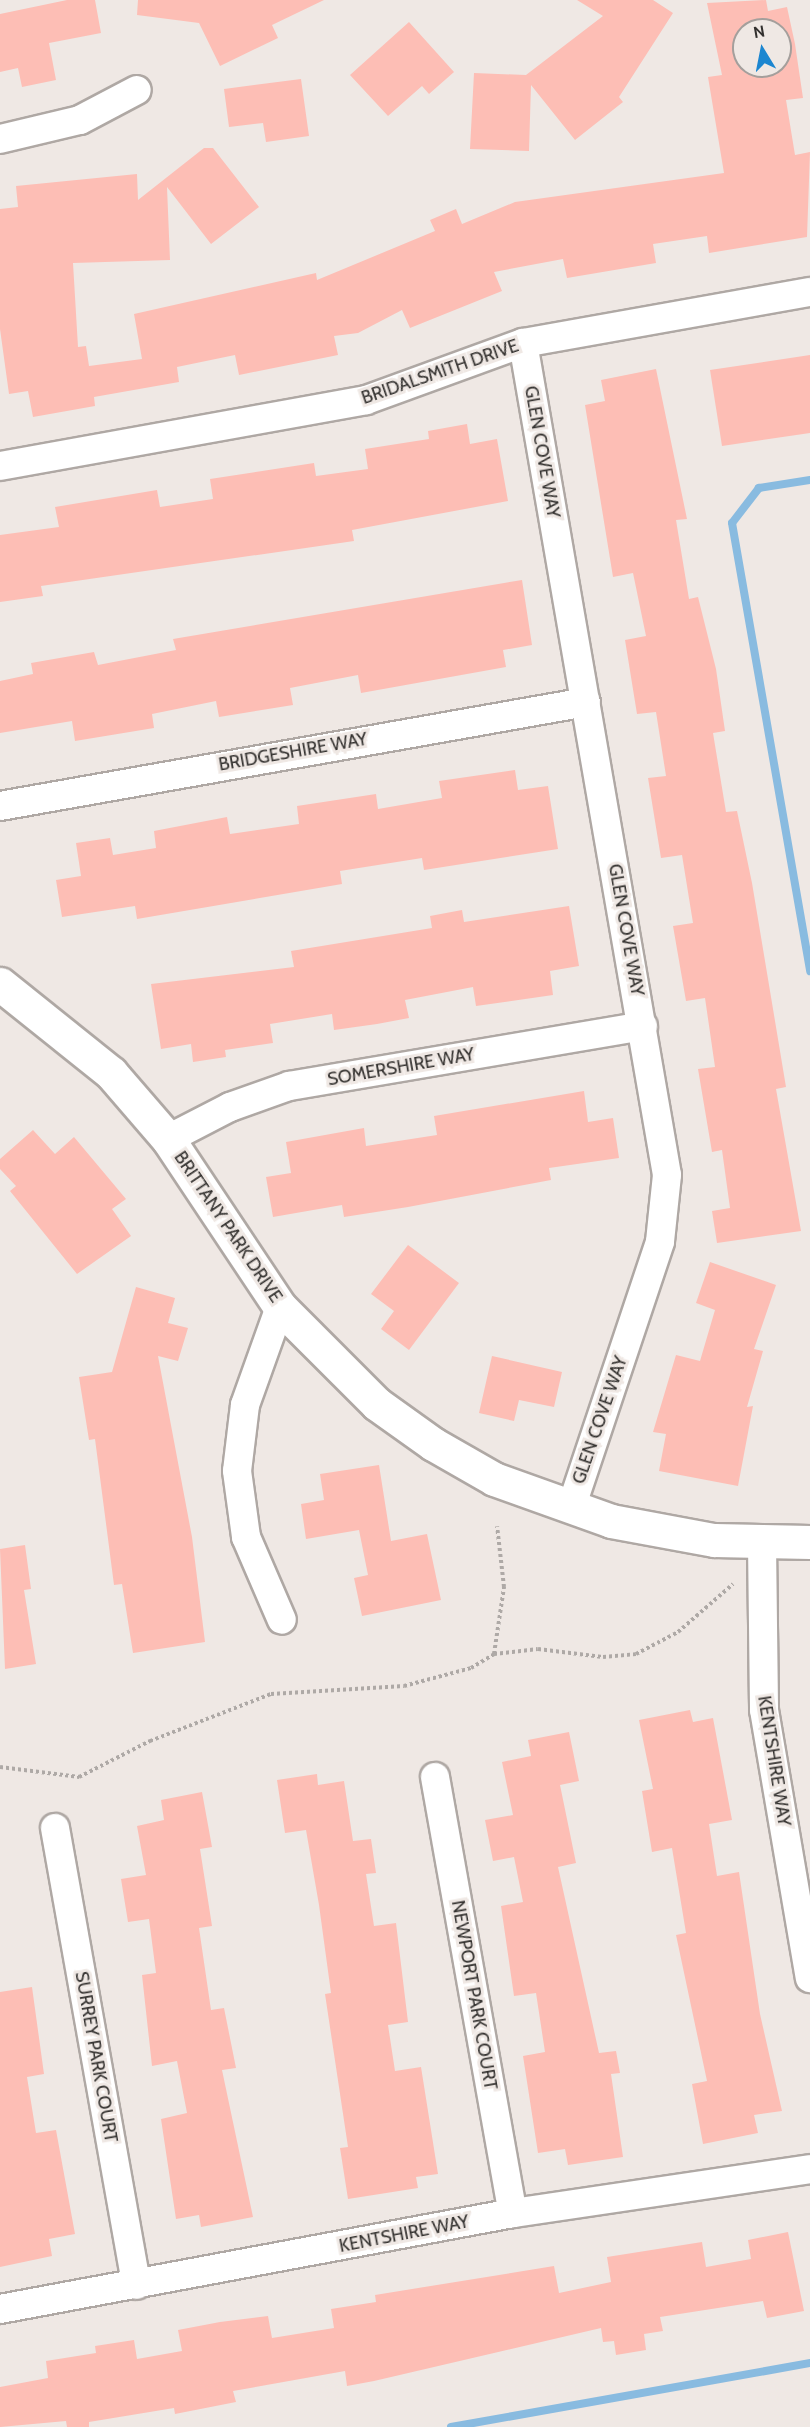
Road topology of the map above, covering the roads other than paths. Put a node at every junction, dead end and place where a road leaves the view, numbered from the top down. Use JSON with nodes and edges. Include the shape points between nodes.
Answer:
{"nodes":[{"id":1,"x":137,"y":90,"type":"dead end"},
{"id":2,"x":0,"y":139,"type":"edge"},
{"id":3,"x":810,"y":292,"type":"edge"},
{"id":4,"x":523,"y":343,"type":"junction"},
{"id":5,"x":0,"y":466,"type":"edge"},
{"id":6,"x":586,"y":702,"type":"junction"},
{"id":7,"x":0,"y":806,"type":"edge"},
{"id":8,"x":0,"y":984,"type":"edge"},
{"id":9,"x":643,"y":1026,"type":"junction"},
{"id":10,"x":168,"y":1139,"type":"junction"},
{"id":11,"x":280,"y":1307,"type":"junction"},
{"id":12,"x":570,"y":1508,"type":"junction"},
{"id":13,"x":762,"y":1542,"type":"junction"},
{"id":14,"x":810,"y":1542,"type":"edge"},
{"id":15,"x":282,"y":1620,"type":"dead end"},
{"id":16,"x":435,"y":1777,"type":"dead end"},
{"id":17,"x":55,"y":1828,"type":"dead end"},
{"id":18,"x":810,"y":1978,"type":"edge"},
{"id":19,"x":810,"y":2169,"type":"edge"},
{"id":20,"x":513,"y":2213,"type":"junction"},
{"id":21,"x":136,"y":2285,"type":"junction"},
{"id":22,"x":0,"y":2309,"type":"edge"}],
"edges":[{"from":1,"to":2,"type":"street","via":[[80,120]]},
{"from":3,"to":4,"type":"street","name":"BRIDALSMITH DRIVE"},
{"from":4,"to":5,"type":"street","name":"BRIDALSMITH DRIVE","via":[[366,400]]},
{"from":4,"to":6,"type":"street","name":"GLEN COVE WAY"},
{"from":6,"to":7,"type":"street","name":"BRIDGESHIRE WAY"},
{"from":6,"to":9,"type":"street","name":"GLEN COVE WAY"},
{"from":8,"to":10,"type":"street","name":"BRITTANY PARK DRIVE","via":[[111,1073]]},
{"from":9,"to":10,"type":"street","name":"SOMERSHIRE WAY","via":[[289,1086],[230,1107]]},
{"from":9,"to":12,"type":"street","name":"GLEN COVE WAY","via":[[664,1142],[666,1209],[660,1242]]},
{"from":10,"to":11,"type":"street","name":"BRITTANY PARK DRIVE"},
{"from":11,"to":12,"type":"street","name":"BRITTANY PARK DRIVE","via":[[377,1404],[433,1444],[494,1479]]},
{"from":11,"to":15,"type":"street","via":[[245,1405],[237,1471],[246,1537]]},
{"from":12,"to":13,"type":"street","name":"BRITTANY PARK DRIVE","via":[[669,1534]]},
{"from":13,"to":14,"type":"street","name":"BRITTANY PARK DRIVE"},
{"from":13,"to":18,"type":"street","name":"KENTSHIRE WAY","via":[[764,1710]]},
{"from":16,"to":20,"type":"street","name":"NEWPORT PARK COURT"},
{"from":17,"to":21,"type":"street","name":"SURREY PARK COURT"},
{"from":19,"to":20,"type":"street","name":"KENTSHIRE WAY"},
{"from":20,"to":21,"type":"street","name":"KENTSHIRE WAY"},
{"from":21,"to":22,"type":"street","name":"KENTSHIRE WAY"}]}
